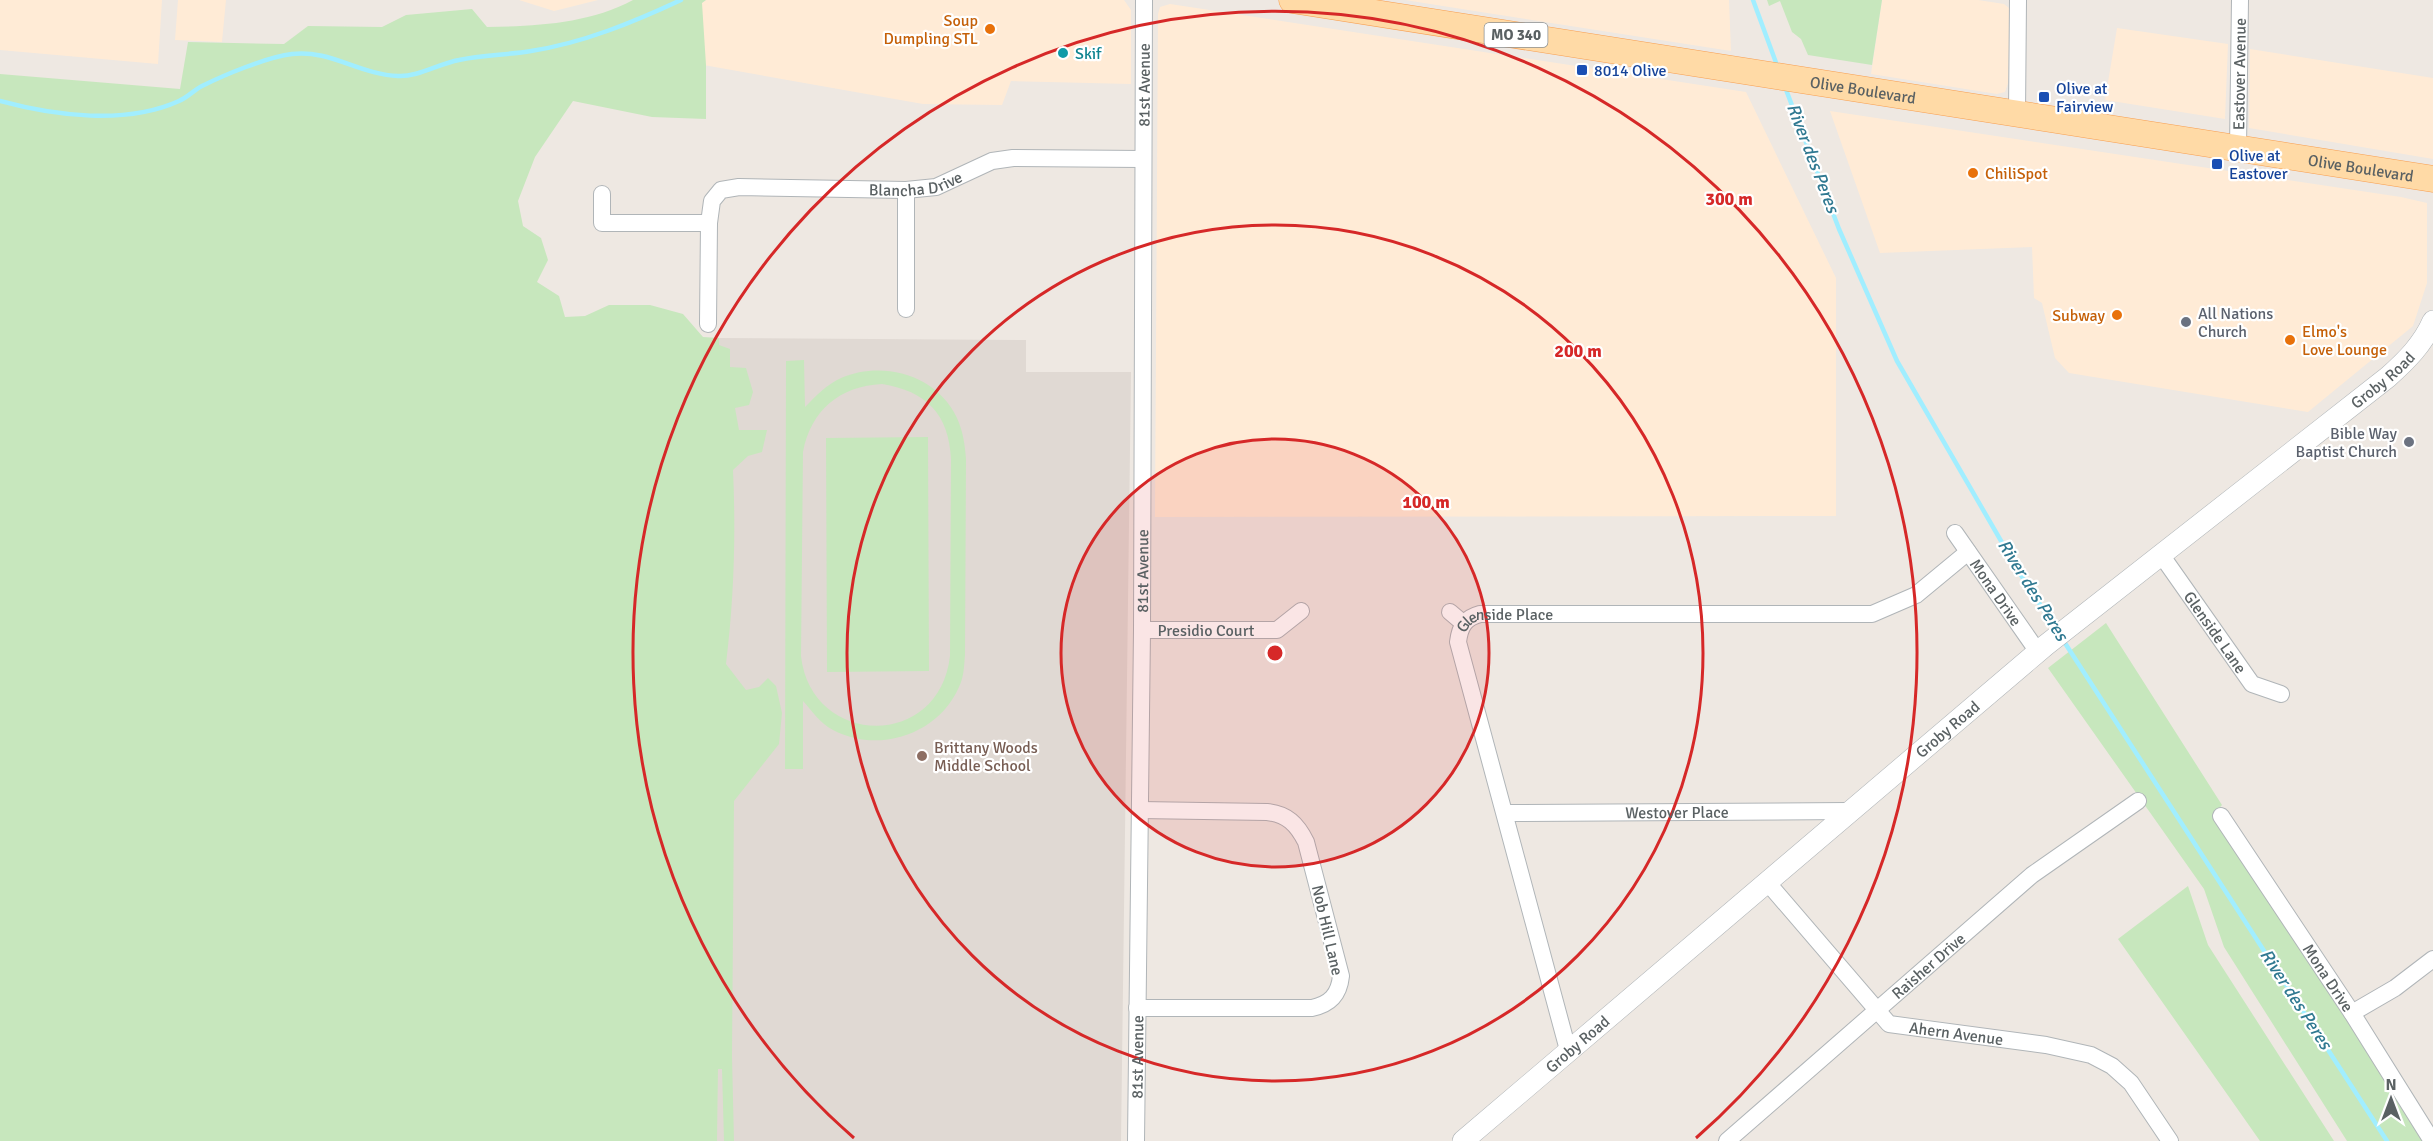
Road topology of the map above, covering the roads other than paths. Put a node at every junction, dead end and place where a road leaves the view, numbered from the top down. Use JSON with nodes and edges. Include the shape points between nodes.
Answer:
{"nodes":[{"id":1,"x":1144,"y":0,"type":"edge"},
{"id":2,"x":1292,"y":0,"type":"edge"},
{"id":3,"x":2018,"y":0,"type":"edge"},
{"id":4,"x":2240,"y":0,"type":"edge"},
{"id":5,"x":2017,"y":113,"type":"junction"},
{"id":6,"x":2238,"y":148,"type":"junction"},
{"id":7,"x":1142,"y":159,"type":"junction"},
{"id":8,"x":2433,"y":179,"type":"edge"},
{"id":9,"x":906,"y":190,"type":"junction"},
{"id":10,"x":602,"y":194,"type":"dead end"},
{"id":11,"x":709,"y":223,"type":"junction"},
{"id":12,"x":906,"y":309,"type":"dead end"},
{"id":13,"x":2433,"y":321,"type":"edge"},
{"id":14,"x":708,"y":324,"type":"dead end"},
{"id":15,"x":2433,"y":351,"type":"edge"},
{"id":16,"x":2410,"y":357,"type":"junction"},
{"id":17,"x":1955,"y":533,"type":"dead end"},
{"id":18,"x":1968,"y":552,"type":"junction"},
{"id":19,"x":2162,"y":556,"type":"junction"},
{"id":20,"x":1301,"y":611,"type":"dead end"},
{"id":21,"x":1450,"y":612,"type":"dead end"},
{"id":22,"x":1463,"y":624,"type":"junction"},
{"id":23,"x":1142,"y":630,"type":"junction"},
{"id":24,"x":2042,"y":648,"type":"junction"},
{"id":25,"x":2281,"y":694,"type":"dead end"},
{"id":26,"x":2138,"y":801,"type":"dead end"},
{"id":27,"x":1140,"y":810,"type":"junction"},
{"id":28,"x":1849,"y":812,"type":"junction"},
{"id":29,"x":1505,"y":813,"type":"junction"},
{"id":30,"x":2221,"y":816,"type":"dead end"},
{"id":31,"x":1767,"y":882,"type":"junction"},
{"id":32,"x":2433,"y":959,"type":"edge"},
{"id":33,"x":1137,"y":1008,"type":"junction"},
{"id":34,"x":1877,"y":1012,"type":"junction"},
{"id":35,"x":2352,"y":1013,"type":"junction"},
{"id":36,"x":1568,"y":1050,"type":"junction"},
{"id":37,"x":2431,"y":1136,"type":"edge"},
{"id":38,"x":1136,"y":1141,"type":"edge"},
{"id":39,"x":1463,"y":1141,"type":"edge"},
{"id":40,"x":1727,"y":1141,"type":"edge"},
{"id":41,"x":2170,"y":1141,"type":"edge"}],
"edges":[{"from":1,"to":7,"type":"street","name":"81st Avenue"},
{"from":2,"to":5,"type":"main road","name":"Olive Boulevard","number":"MO 340"},
{"from":3,"to":5,"type":"street"},
{"from":4,"to":6,"type":"street","name":"Eastover Avenue"},
{"from":5,"to":6,"type":"main road","name":"Olive Boulevard","number":"MO 340"},
{"from":6,"to":8,"type":"main road","name":"Olive Boulevard","number":"MO 340"},
{"from":7,"to":9,"type":"street","name":"Blancha Drive","via":[[1014,158],[992,161],[936,187]]},
{"from":7,"to":23,"type":"street","name":"81st Avenue"},
{"from":9,"to":11,"type":"street","name":"Blancha Drive","via":[[721,190],[712,201]]},
{"from":9,"to":12,"type":"street"},
{"from":10,"to":11,"type":"street","via":[[602,223]]},
{"from":11,"to":14,"type":"street"},
{"from":13,"to":16,"type":"street","name":"Groby Road"},
{"from":15,"to":16,"type":"street"},
{"from":16,"to":19,"type":"street","name":"Groby Road"},
{"from":17,"to":18,"type":"street","name":"Mona Drive"},
{"from":18,"to":22,"type":"street","name":"Glenside Place","via":[[1916,595],[1872,614],[1480,614]]},
{"from":18,"to":24,"type":"street","name":"Mona Drive"},
{"from":19,"to":24,"type":"street","name":"Groby Road"},
{"from":19,"to":25,"type":"street","name":"Glenside Lane","via":[[2252,684]]},
{"from":20,"to":23,"type":"street","name":"Presidio Court","via":[[1276,630]]},
{"from":21,"to":22,"type":"street"},
{"from":22,"to":29,"type":"street","name":"Glenside Place","via":[[1458,642]]},
{"from":23,"to":27,"type":"street","name":"81st Avenue"},
{"from":24,"to":28,"type":"street","name":"Groby Road"},
{"from":26,"to":34,"type":"street","name":"Raisher Drive","via":[[2032,875]]},
{"from":27,"to":33,"type":"street","name":"81st Avenue"},
{"from":27,"to":33,"type":"street","name":"Nob Hill Lane","via":[[1267,812],[1280,813],[1290,820],[1306,842],[1341,976],[1333,998],[1312,1008]]},
{"from":28,"to":29,"type":"street","name":"Westover Place"},
{"from":28,"to":31,"type":"street","name":"Groby Road"},
{"from":29,"to":36,"type":"street","name":"Glenside Place"},
{"from":30,"to":35,"type":"street","name":"Mona Drive"},
{"from":31,"to":34,"type":"street","name":"Ahern Avenue"},
{"from":31,"to":36,"type":"street","name":"Groby Road"},
{"from":32,"to":35,"type":"street","via":[[2395,988]]},
{"from":33,"to":38,"type":"street","name":"81st Avenue"},
{"from":34,"to":40,"type":"street","name":"Raisher Drive"},
{"from":34,"to":41,"type":"street","name":"Ahern Avenue","via":[[1889,1024],[2046,1045],[2091,1055],[2112,1066],[2131,1083]]},
{"from":35,"to":37,"type":"street","name":"Mona Drive"},
{"from":36,"to":39,"type":"street","name":"Groby Road"}]}
